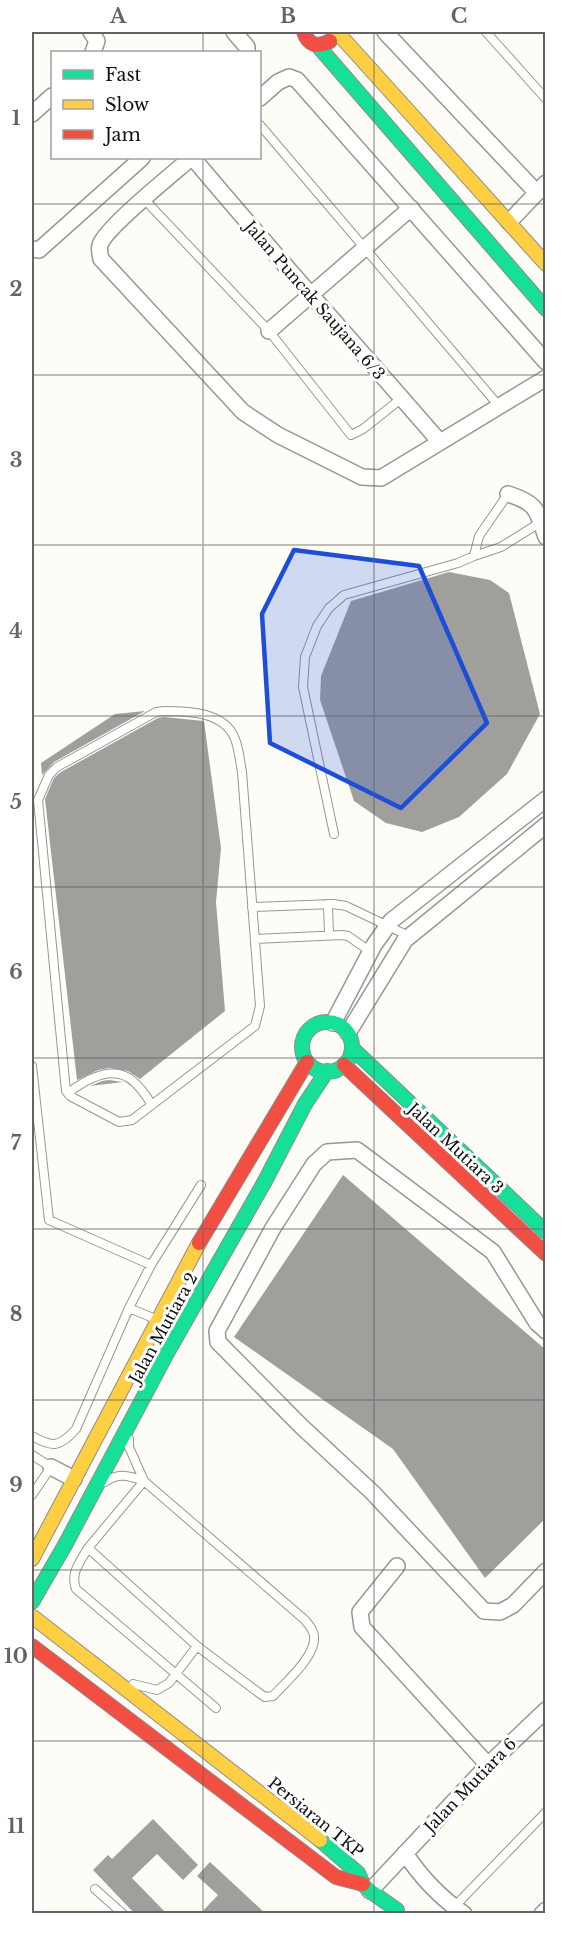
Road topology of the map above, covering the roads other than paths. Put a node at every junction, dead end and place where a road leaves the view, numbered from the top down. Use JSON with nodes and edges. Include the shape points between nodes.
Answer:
{"nodes":[{"id":1,"x":92,"y":32,"type":"edge"},
{"id":2,"x":234,"y":32,"type":"edge"},
{"id":3,"x":304,"y":32,"type":"edge"},
{"id":4,"x":336,"y":32,"type":"edge"},
{"id":5,"x":356,"y":32,"type":"edge"},
{"id":6,"x":385,"y":32,"type":"edge"},
{"id":7,"x":486,"y":32,"type":"edge"},
{"id":8,"x":318,"y":46,"type":"junction"},
{"id":9,"x":93,"y":51,"type":"edge"},
{"id":10,"x":247,"y":51,"type":"edge"},
{"id":11,"x":364,"y":62,"type":"junction"},
{"id":12,"x":51,"y":97,"type":"edge"},
{"id":13,"x":261,"y":97,"type":"edge"},
{"id":14,"x":546,"y":99,"type":"edge"},
{"id":15,"x":32,"y":114,"type":"edge"},
{"id":16,"x":261,"y":126,"type":"edge"},
{"id":17,"x":141,"y":159,"type":"edge"},
{"id":18,"x":191,"y":159,"type":"edge"},
{"id":19,"x":193,"y":159,"type":"edge"},
{"id":20,"x":541,"y":188,"type":"edge"},
{"id":21,"x":144,"y":199,"type":"junction"},
{"id":22,"x":411,"y":208,"type":"junction"},
{"id":23,"x":509,"y":222,"type":"junction"},
{"id":24,"x":364,"y":247,"type":"junction"},
{"id":25,"x":32,"y":249,"type":"edge"},
{"id":26,"x":546,"y":264,"type":"edge"},
{"id":27,"x":311,"y":293,"type":"junction"},
{"id":28,"x":546,"y":309,"type":"edge"},
{"id":29,"x":269,"y":332,"type":"junction"},
{"id":30,"x":546,"y":362,"type":"edge"},
{"id":31,"x":546,"y":378,"type":"edge"},
{"id":32,"x":402,"y":398,"type":"junction"},
{"id":33,"x":499,"y":406,"type":"junction"},
{"id":34,"x":439,"y":441,"type":"junction"},
{"id":35,"x":508,"y":494,"type":"joint"},
{"id":36,"x":541,"y":522,"type":"junction"},
{"id":37,"x":546,"y":537,"type":"edge"},
{"id":38,"x":474,"y":556,"type":"junction"},
{"id":39,"x":546,"y":799,"type":"edge"},
{"id":40,"x":546,"y":825,"type":"edge"},
{"id":41,"x":334,"y":834,"type":"dead end"},
{"id":42,"x":328,"y":904,"type":"junction"},
{"id":43,"x":252,"y":907,"type":"junction"},
{"id":44,"x":387,"y":926,"type":"junction"},
{"id":45,"x":329,"y":935,"type":"junction"},
{"id":46,"x":409,"y":936,"type":"junction"},
{"id":47,"x":255,"y":939,"type":"junction"},
{"id":48,"x":371,"y":952,"type":"junction"},
{"id":49,"x":333,"y":1023,"type":"junction"},
{"id":50,"x":350,"y":1040,"type":"junction"},
{"id":51,"x":307,"y":1062,"type":"junction"},
{"id":52,"x":344,"y":1065,"type":"junction"},
{"id":53,"x":32,"y":1066,"type":"edge"},
{"id":54,"x":327,"y":1071,"type":"junction"},
{"id":55,"x":68,"y":1093,"type":"junction"},
{"id":56,"x":152,"y":1105,"type":"junction"},
{"id":57,"x":201,"y":1185,"type":"dead end"},
{"id":58,"x":546,"y":1232,"type":"edge"},
{"id":59,"x":546,"y":1254,"type":"edge"},
{"id":60,"x":151,"y":1265,"type":"junction"},
{"id":61,"x":129,"y":1308,"type":"junction"},
{"id":62,"x":159,"y":1321,"type":"junction"},
{"id":63,"x":543,"y":1323,"type":"edge"},
{"id":64,"x":133,"y":1415,"type":"junction"},
{"id":65,"x":32,"y":1436,"type":"edge"},
{"id":66,"x":32,"y":1455,"type":"edge"},
{"id":67,"x":51,"y":1467,"type":"junction"},
{"id":68,"x":74,"y":1479,"type":"junction"},
{"id":69,"x":144,"y":1481,"type":"junction"},
{"id":70,"x":93,"y":1491,"type":"junction"},
{"id":71,"x":32,"y":1496,"type":"edge"},
{"id":72,"x":88,"y":1548,"type":"junction"},
{"id":73,"x":32,"y":1559,"type":"edge"},
{"id":74,"x":397,"y":1566,"type":"dead end"},
{"id":75,"x":546,"y":1571,"type":"edge"},
{"id":76,"x":32,"y":1603,"type":"edge"},
{"id":77,"x":32,"y":1619,"type":"edge"},
{"id":78,"x":32,"y":1646,"type":"edge"},
{"id":79,"x":197,"y":1646,"type":"junction"},
{"id":80,"x":101,"y":1671,"type":"junction"},
{"id":81,"x":175,"y":1674,"type":"junction"},
{"id":82,"x":142,"y":1701,"type":"junction"},
{"id":83,"x":216,"y":1708,"type":"dead end"},
{"id":84,"x":546,"y":1710,"type":"edge"},
{"id":85,"x":126,"y":1719,"type":"junction"},
{"id":86,"x":488,"y":1766,"type":"junction"},
{"id":87,"x":546,"y":1812,"type":"edge"},
{"id":88,"x":400,"y":1858,"type":"junction"},
{"id":89,"x":366,"y":1887,"type":"junction"},
{"id":90,"x":95,"y":1889,"type":"dead end"},
{"id":91,"x":397,"y":1910,"type":"dead end"},
{"id":92,"x":459,"y":1910,"type":"edge"},
{"id":93,"x":546,"y":1910,"type":"edge"},
{"id":94,"x":123,"y":1914,"type":"edge"},
{"id":95,"x":542,"y":1914,"type":"edge"}],
"edges":[{"from":1,"to":9,"type":"street","via":[[97,41]]},
{"from":2,"to":10,"type":"street"},
{"from":3,"to":8,"type":"street","via":[[309,42]]},
{"from":4,"to":8,"type":"street","via":[[331,41]]},
{"from":4,"to":11,"type":"street"},
{"from":5,"to":11,"type":"street"},
{"from":6,"to":20,"type":"street"},
{"from":7,"to":14,"type":"lane"},
{"from":8,"to":28,"type":"street"},
{"from":11,"to":23,"type":"street"},
{"from":12,"to":15,"type":"street"},
{"from":13,"to":22,"type":"street","via":[[278,82],[289,77],[297,80]]},
{"from":16,"to":24,"type":"lane"},
{"from":17,"to":25,"type":"street","via":[[39,250]]},
{"from":18,"to":21,"type":"street"},
{"from":19,"to":27,"type":"street","name":"Jalan Puncak Saujana 6/3"},
{"from":20,"to":23,"type":"street"},
{"from":21,"to":29,"type":"lane"},
{"from":21,"to":34,"type":"street","via":[[105,237],[99,246],[101,259],[243,412],[278,435],[362,477],[381,478]]},
{"from":22,"to":24,"type":"street"},
{"from":22,"to":30,"type":"street"},
{"from":23,"to":26,"type":"street"},
{"from":24,"to":27,"type":"street"},
{"from":24,"to":33,"type":"lane"},
{"from":27,"to":29,"type":"street"},
{"from":27,"to":32,"type":"street","name":"Jalan Puncak Saujana 6/3"},
{"from":29,"to":32,"type":"lane","via":[[351,435]]},
{"from":31,"to":33,"type":"street"},
{"from":32,"to":34,"type":"street","name":"Jalan Puncak Saujana 6/3"},
{"from":33,"to":34,"type":"street"},
{"from":35,"to":36,"type":"street","via":[[535,507]]},
{"from":35,"to":38,"type":"lane","via":[[479,536]]},
{"from":36,"to":37,"type":"street"},
{"from":36,"to":38,"type":"lane","via":[[501,547]]},
{"from":38,"to":41,"type":"lane","via":[[344,596],[328,608],[317,626],[305,657],[303,687]]},
{"from":39,"to":44,"type":"street"},
{"from":40,"to":46,"type":"street"},
{"from":42,"to":43,"type":"lane"},
{"from":42,"to":44,"type":"lane","via":[[345,906]]},
{"from":42,"to":45,"type":"lane"},
{"from":43,"to":47,"type":"lane"},
{"from":43,"to":55,"type":"lane","via":[[242,772],[234,738],[218,719],[176,711],[156,712],[65,762],[49,775],[38,800]]},
{"from":44,"to":46,"type":"lane"},
{"from":44,"to":48,"type":"street"},
{"from":45,"to":47,"type":"lane"},
{"from":45,"to":48,"type":"lane","via":[[348,936]]},
{"from":46,"to":50,"type":"street","via":[[397,950]]},
{"from":47,"to":56,"type":"lane","via":[[260,1006],[255,1026]]},
{"from":48,"to":49,"type":"street"},
{"from":49,"to":50,"type":"street","via":[[342,1027]]},
{"from":49,"to":51,"type":"street","via":[[320,1023],[307,1031],[302,1046]]},
{"from":50,"to":52,"type":"street","via":[[350,1055]]},
{"from":50,"to":58,"type":"street","name":"Jalan Mutiara 3"},
{"from":51,"to":54,"type":"street"},
{"from":51,"to":62,"type":"street","name":"Jalan Mutiara 2","via":[[198,1245]]},
{"from":52,"to":54,"type":"street"},
{"from":52,"to":59,"type":"street","name":"Jalan Mutiara 3"},
{"from":53,"to":60,"type":"lane","via":[[49,1220]]},
{"from":54,"to":64,"type":"street","name":"Jalan Mutiara 2"},
{"from":55,"to":56,"type":"lane","via":[[119,1122],[132,1120]]},
{"from":55,"to":56,"type":"lane","via":[[85,1080],[118,1075],[135,1082]]},
{"from":57,"to":60,"type":"lane"},
{"from":60,"to":61,"type":"lane"},
{"from":61,"to":62,"type":"lane"},
{"from":61,"to":65,"type":"lane","via":[[76,1429],[63,1443],[46,1445]]},
{"from":62,"to":68,"type":"street","name":"Jalan Mutiara 2"},
{"from":63,"to":75,"type":"street","via":[[493,1252],[357,1150],[327,1152],[315,1164],[273,1228],[217,1331],[218,1342],[373,1493],[484,1611],[500,1612],[513,1605]]},
{"from":64,"to":69,"type":"lane","via":[[129,1447]]},
{"from":64,"to":70,"type":"street","name":"Jalan Mutiara 2"},
{"from":66,"to":67,"type":"lane"},
{"from":67,"to":68,"type":"street"},
{"from":67,"to":71,"type":"lane"},
{"from":68,"to":73,"type":"street","name":"Jalan Mutiara 2"},
{"from":69,"to":70,"type":"lane","via":[[117,1476]]},
{"from":69,"to":72,"type":"lane"},
{"from":69,"to":79,"type":"lane","via":[[305,1620],[314,1634],[309,1658],[273,1696],[266,1697]]},
{"from":70,"to":76,"type":"street","name":"Jalan Mutiara 2"},
{"from":72,"to":79,"type":"lane"},
{"from":72,"to":81,"type":"lane","via":[[75,1569],[72,1580],[76,1588]]},
{"from":74,"to":86,"type":"street","via":[[360,1612],[362,1627]]},
{"from":76,"to":77,"type":"street"},
{"from":77,"to":80,"type":"street","name":"Persiaran TKP"},
{"from":78,"to":85,"type":"street","name":"Persiaran TKP"},
{"from":79,"to":81,"type":"lane"},
{"from":80,"to":81,"type":"lane","via":[[157,1690]]},
{"from":80,"to":82,"type":"street","name":"Persiaran TKP"},
{"from":81,"to":83,"type":"lane"},
{"from":82,"to":85,"type":"street"},
{"from":82,"to":89,"type":"street","name":"Persiaran TKP","via":[[315,1836],[358,1874]]},
{"from":84,"to":86,"type":"street","name":"Jalan Mutiara 6"},
{"from":85,"to":89,"type":"street","name":"Persiaran TKP","via":[[336,1877]]},
{"from":86,"to":88,"type":"street","name":"Jalan Mutiara 6"},
{"from":87,"to":92,"type":"lane"},
{"from":88,"to":89,"type":"street","name":"Jalan Mutiara 6"},
{"from":88,"to":92,"type":"street"},
{"from":89,"to":91,"type":"street"},
{"from":90,"to":94,"type":"lane"},
{"from":93,"to":95,"type":"street"}]}
